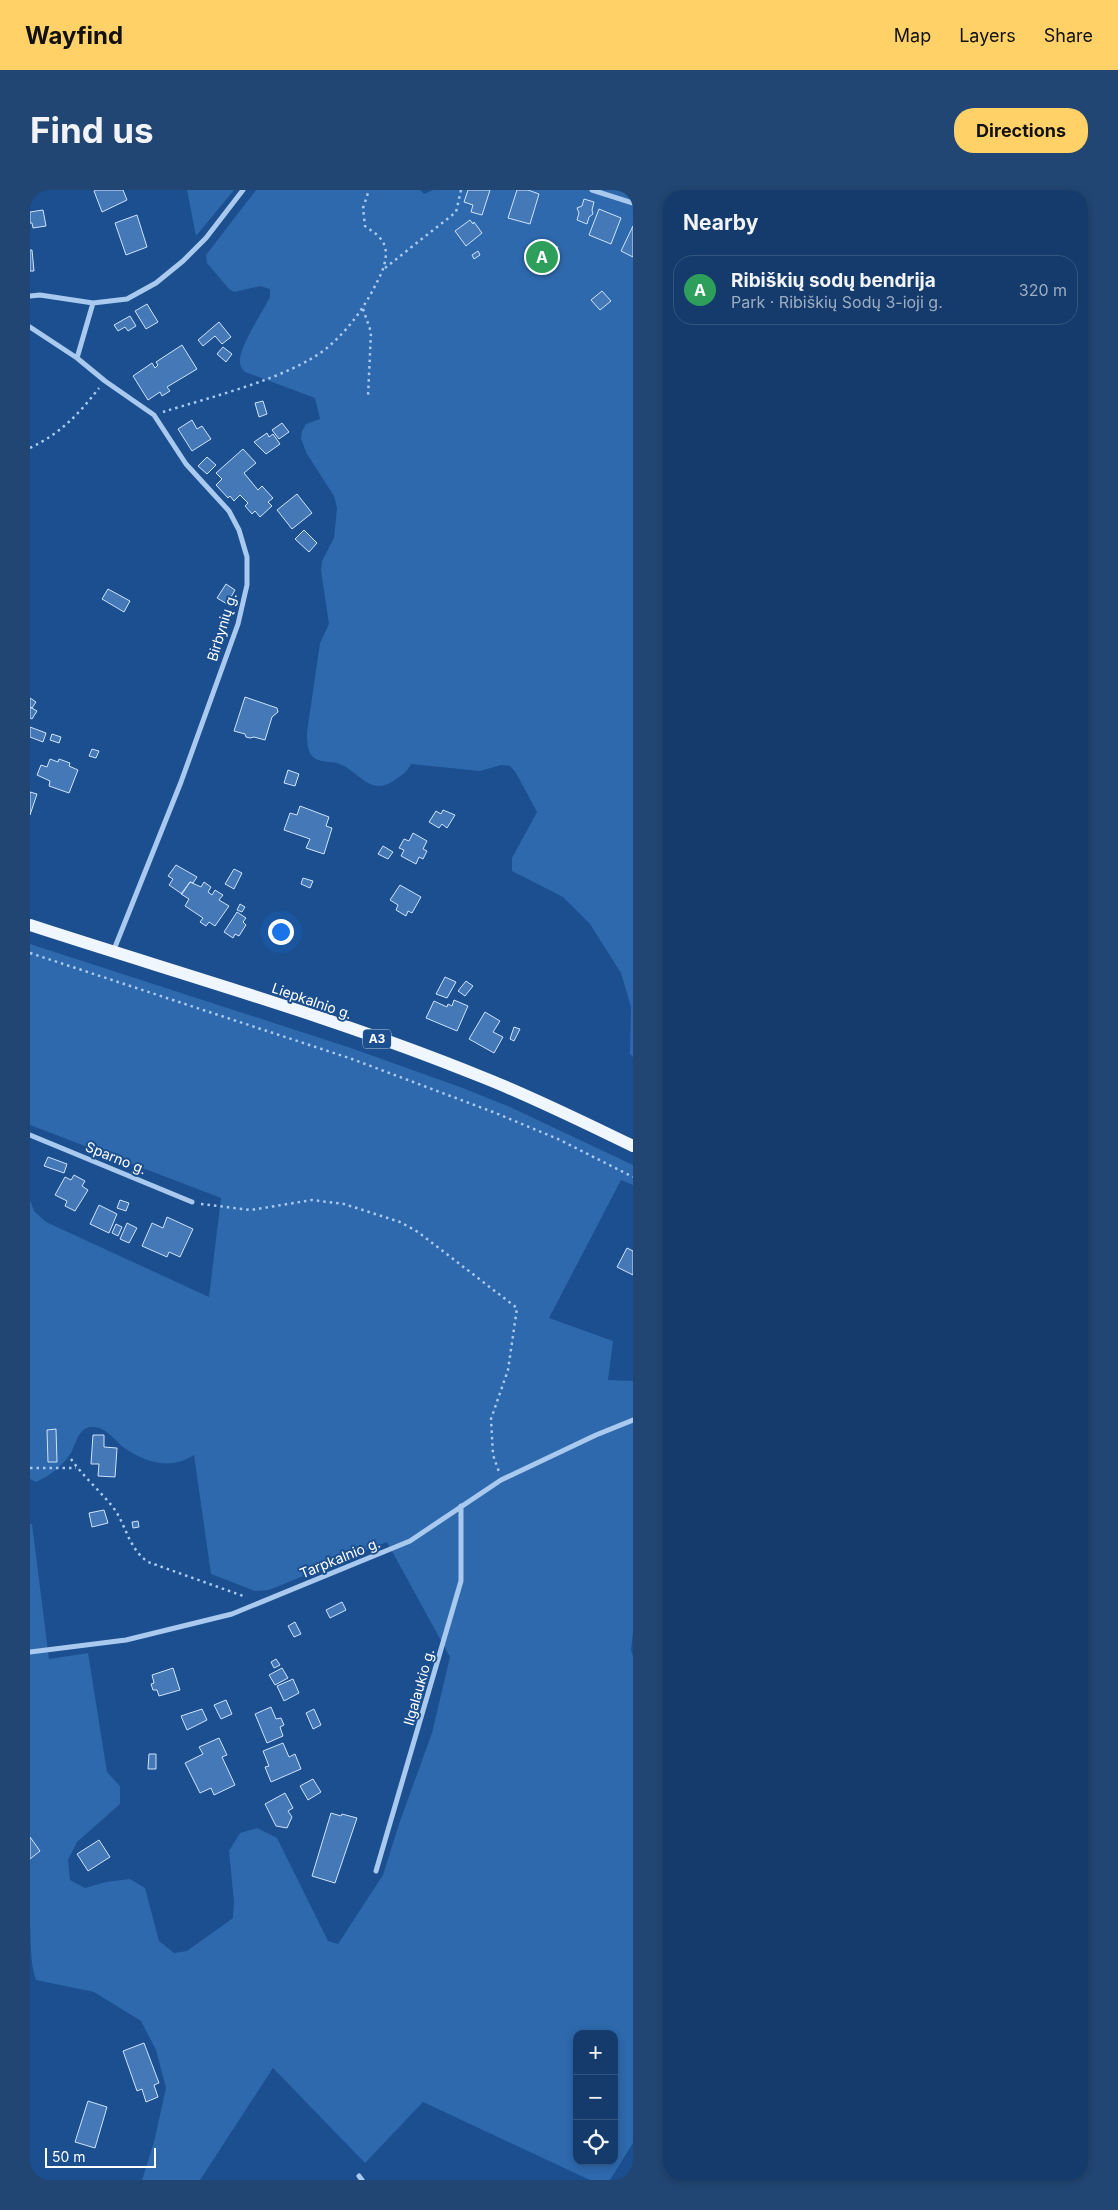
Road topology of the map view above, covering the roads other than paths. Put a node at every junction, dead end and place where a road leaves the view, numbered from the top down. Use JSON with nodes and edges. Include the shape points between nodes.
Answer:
{"nodes":[{"id":1,"x":243,"y":190,"type":"edge"},
{"id":2,"x":592,"y":190,"type":"edge"},
{"id":3,"x":633,"y":203,"type":"edge"},
{"id":4,"x":30,"y":296,"type":"edge"},
{"id":5,"x":93,"y":302,"type":"junction"},
{"id":6,"x":30,"y":327,"type":"edge"},
{"id":7,"x":77,"y":358,"type":"junction"},
{"id":8,"x":30,"y":926,"type":"edge"},
{"id":9,"x":113,"y":952,"type":"junction"},
{"id":10,"x":30,"y":1135,"type":"edge"},
{"id":11,"x":633,"y":1146,"type":"edge"},
{"id":12,"x":192,"y":1202,"type":"road end"},
{"id":13,"x":633,"y":1420,"type":"edge"},
{"id":14,"x":462,"y":1506,"type":"junction"},
{"id":15,"x":30,"y":1652,"type":"edge"},
{"id":16,"x":376,"y":1870,"type":"dead end"}],
"edges":[{"from":1,"to":5,"type":"street","via":[[206,238],[156,283],[127,299]]},
{"from":2,"to":3,"type":"street"},
{"from":4,"to":5,"type":"street"},
{"from":5,"to":7,"type":"street"},
{"from":6,"to":7,"type":"street","name":"Birbynių g."},
{"from":7,"to":9,"type":"street","name":"Birbynių g.","via":[[154,415],[186,464],[229,510],[239,530],[248,569],[238,624]]},
{"from":8,"to":9,"type":"main road","name":"Liepkalnio g.","number":"A3"},
{"from":9,"to":11,"type":"main road","name":"Liepkalnio g.","number":"A3","via":[[288,1008],[481,1076]]},
{"from":10,"to":12,"type":"street","name":"Sparno g."},
{"from":13,"to":14,"type":"street","name":"Tarpkalnio g.","via":[[501,1480]]},
{"from":14,"to":15,"type":"street","name":"Tarpkalnio g.","via":[[410,1542],[232,1614],[126,1640]]},
{"from":14,"to":16,"type":"street","name":"Ilgalaukio g.","via":[[461,1581]]}]}
